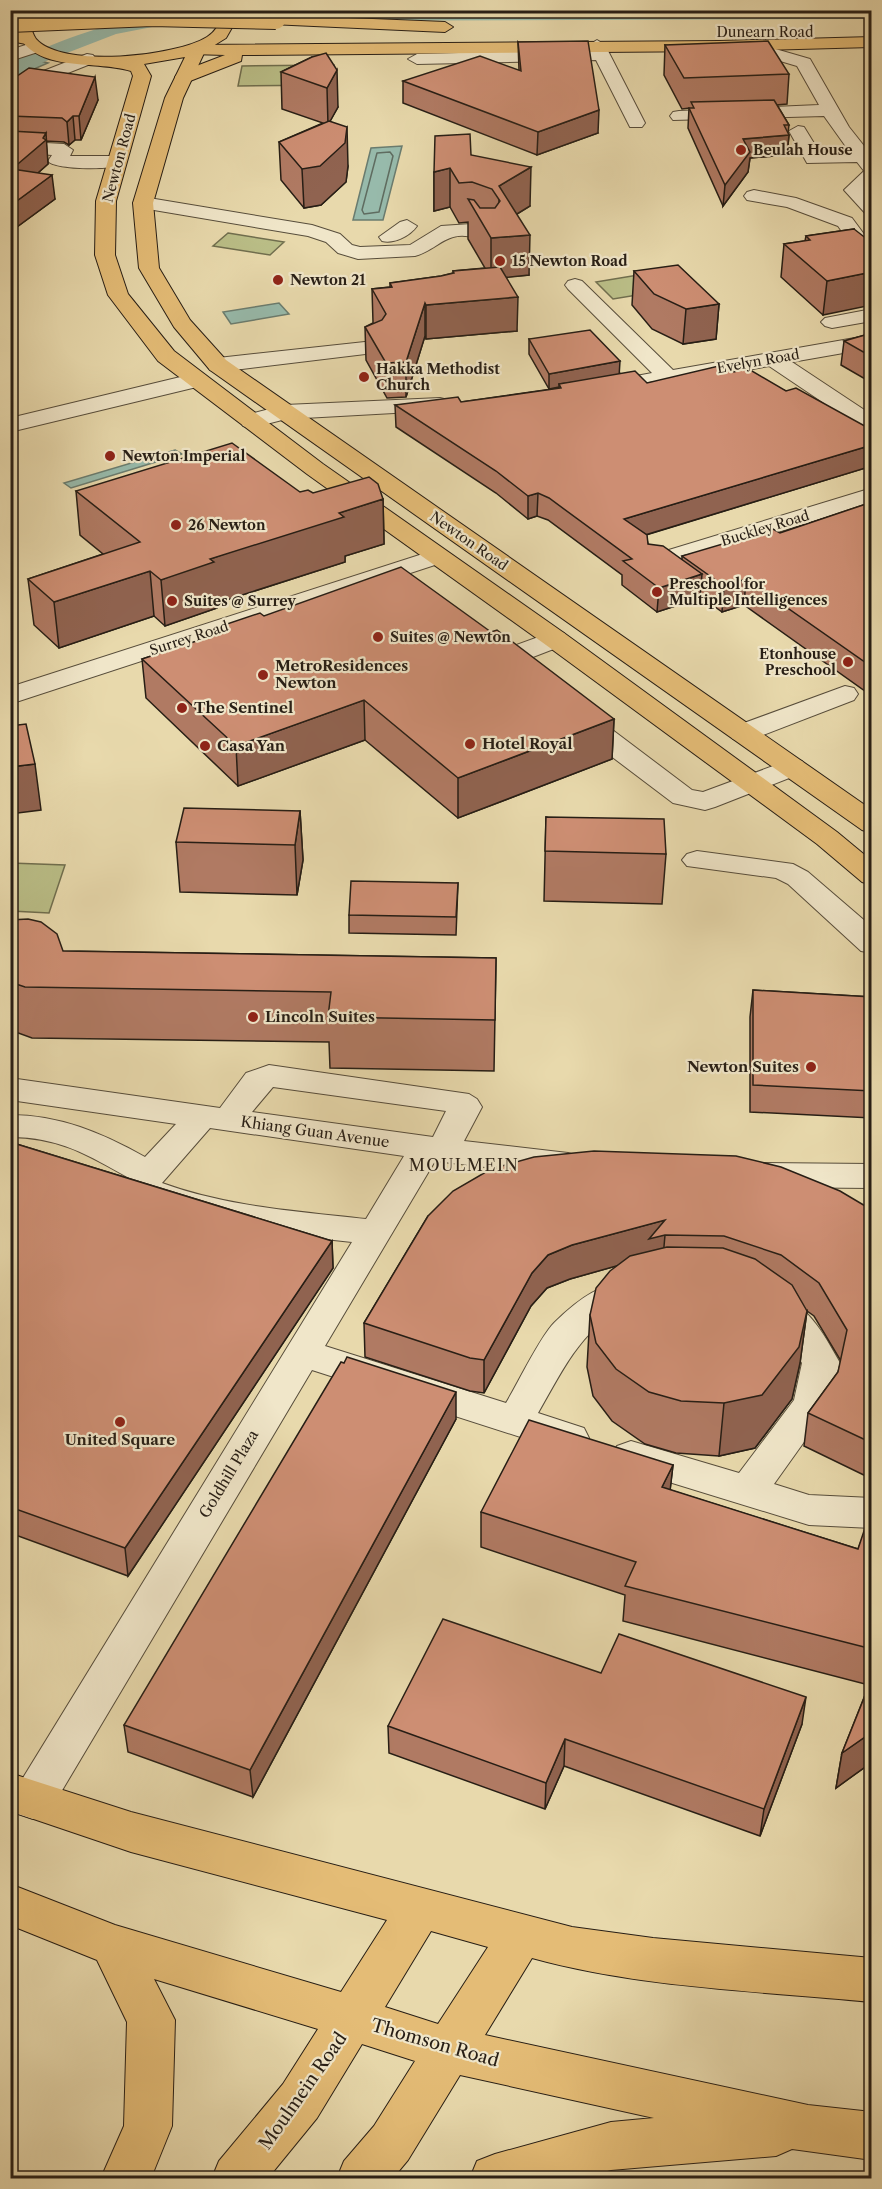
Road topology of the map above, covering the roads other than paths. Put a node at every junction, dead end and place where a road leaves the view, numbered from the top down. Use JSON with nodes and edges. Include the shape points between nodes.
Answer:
{"nodes":[{"id":1,"x":11,"y":10,"type":"edge"},
{"id":2,"x":28,"y":10,"type":"edge"},
{"id":3,"x":234,"y":10,"type":"edge"},
{"id":4,"x":270,"y":10,"type":"edge"},
{"id":5,"x":10,"y":15,"type":"edge"},
{"id":6,"x":10,"y":23,"type":"edge"},
{"id":7,"x":458,"y":27,"type":"dead end"},
{"id":8,"x":576,"y":30,"type":"dead end"},
{"id":9,"x":872,"y":33,"type":"edge"},
{"id":10,"x":872,"y":42,"type":"edge"},
{"id":11,"x":28,"y":43,"type":"edge"},
{"id":12,"x":843,"y":43,"type":"junction"},
{"id":13,"x":720,"y":46,"type":"junction"},
{"id":14,"x":296,"y":49,"type":"junction"},
{"id":15,"x":197,"y":50,"type":"junction"},
{"id":16,"x":598,"y":50,"type":"junction"},
{"id":17,"x":10,"y":56,"type":"edge"},
{"id":18,"x":87,"y":59,"type":"junction"},
{"id":19,"x":417,"y":59,"type":"dead end"},
{"id":20,"x":119,"y":62,"type":"junction"},
{"id":21,"x":804,"y":63,"type":"junction"},
{"id":22,"x":184,"y":77,"type":"junction"},
{"id":23,"x":10,"y":91,"type":"edge"},
{"id":24,"x":827,"y":106,"type":"junction"},
{"id":25,"x":679,"y":116,"type":"dead end"},
{"id":26,"x":636,"y":123,"type":"dead end"},
{"id":27,"x":841,"y":129,"type":"junction"},
{"id":28,"x":798,"y":131,"type":"junction"},
{"id":29,"x":774,"y":132,"type":"edge"},
{"id":30,"x":10,"y":146,"type":"edge"},
{"id":31,"x":117,"y":162,"type":"junction"},
{"id":32,"x":868,"y":166,"type":"edge"},
{"id":33,"x":754,"y":196,"type":"dead end"},
{"id":34,"x":143,"y":203,"type":"junction"},
{"id":35,"x":872,"y":209,"type":"edge"},
{"id":36,"x":872,"y":221,"type":"edge"},
{"id":37,"x":847,"y":224,"type":"junction"},
{"id":38,"x":487,"y":242,"type":"edge"},
{"id":39,"x":872,"y":260,"type":"edge"},
{"id":40,"x":575,"y":285,"type":"dead end"},
{"id":41,"x":872,"y":315,"type":"edge"},
{"id":42,"x":832,"y":322,"type":"dead end"},
{"id":43,"x":872,"y":341,"type":"edge"},
{"id":44,"x":374,"y":347,"type":"edge"},
{"id":45,"x":773,"y":359,"type":"junction"},
{"id":46,"x":218,"y":365,"type":"junction"},
{"id":47,"x":668,"y":377,"type":"junction"},
{"id":48,"x":197,"y":380,"type":"junction"},
{"id":49,"x":593,"y":391,"type":"edge"},
{"id":50,"x":463,"y":404,"type":"edge"},
{"id":51,"x":285,"y":412,"type":"junction"},
{"id":52,"x":251,"y":421,"type":"junction"},
{"id":53,"x":10,"y":425,"type":"edge"},
{"id":54,"x":872,"y":425,"type":"edge"},
{"id":55,"x":351,"y":459,"type":"junction"},
{"id":56,"x":315,"y":469,"type":"junction"},
{"id":57,"x":872,"y":495,"type":"edge"},
{"id":58,"x":435,"y":556,"type":"junction"},
{"id":59,"x":658,"y":561,"type":"edge"},
{"id":60,"x":555,"y":639,"type":"junction"},
{"id":61,"x":845,"y":694,"type":"dead end"},
{"id":62,"x":10,"y":696,"type":"edge"},
{"id":63,"x":743,"y":733,"type":"junction"},
{"id":64,"x":792,"y":767,"type":"junction"},
{"id":65,"x":752,"y":783,"type":"junction"},
{"id":66,"x":872,"y":824,"type":"edge"},
{"id":67,"x":697,"y":860,"type":"dead end"},
{"id":68,"x":872,"y":876,"type":"edge"},
{"id":69,"x":872,"y":944,"type":"edge"},
{"id":70,"x":337,"y":1086,"type":"junction"},
{"id":71,"x":10,"y":1089,"type":"edge"},
{"id":72,"x":216,"y":1118,"type":"junction"},
{"id":73,"x":10,"y":1126,"type":"edge"},
{"id":74,"x":311,"y":1132,"type":"junction"},
{"id":75,"x":38,"y":1149,"type":"edge"},
{"id":76,"x":435,"y":1149,"type":"junction"},
{"id":77,"x":595,"y":1168,"type":"edge"},
{"id":78,"x":723,"y":1175,"type":"edge"},
{"id":79,"x":872,"y":1176,"type":"edge"},
{"id":80,"x":147,"y":1179,"type":"junction"},
{"id":81,"x":375,"y":1232,"type":"junction"},
{"id":82,"x":662,"y":1284,"type":"edge"},
{"id":83,"x":742,"y":1292,"type":"edge"},
{"id":84,"x":303,"y":1353,"type":"junction"},
{"id":85,"x":514,"y":1422,"type":"junction"},
{"id":86,"x":748,"y":1490,"type":"junction"},
{"id":87,"x":872,"y":1513,"type":"edge"},
{"id":88,"x":22,"y":1796,"type":"edge"},
{"id":89,"x":10,"y":1904,"type":"edge"},
{"id":90,"x":420,"y":1908,"type":"junction"},
{"id":91,"x":520,"y":1936,"type":"junction"},
{"id":92,"x":112,"y":1945,"type":"junction"},
{"id":93,"x":872,"y":1980,"type":"edge"},
{"id":94,"x":353,"y":2018,"type":"junction"},
{"id":95,"x":449,"y":2050,"type":"junction"},
{"id":96,"x":808,"y":2129,"type":"junction"},
{"id":97,"x":872,"y":2136,"type":"edge"},
{"id":98,"x":126,"y":2178,"type":"edge"},
{"id":99,"x":237,"y":2178,"type":"edge"},
{"id":100,"x":362,"y":2178,"type":"edge"},
{"id":101,"x":495,"y":2178,"type":"edge"}],
"edges":[{"from":1,"to":5,"type":"main road"},
{"from":2,"to":11,"type":"main road","via":[[22,26]]},
{"from":3,"to":15,"type":"main road","via":[[225,30]]},
{"from":4,"to":14,"type":"main road","via":[[261,30],[265,40]]},
{"from":6,"to":7,"type":"main road","bridge":true,"via":[[152,17]]},
{"from":8,"to":9,"type":"main road","name":"Dunearn Road"},
{"from":10,"to":12,"type":"main road"},
{"from":11,"to":17,"type":"street"},
{"from":11,"to":18,"type":"main road"},
{"from":12,"to":13,"type":"main road"},
{"from":12,"to":21,"type":"street","via":[[807,52]]},
{"from":13,"to":16,"type":"main road"},
{"from":13,"to":21,"type":"street","via":[[772,53]]},
{"from":14,"to":15,"type":"main road"},
{"from":14,"to":16,"type":"main road"},
{"from":14,"to":22,"type":"main road","via":[[230,58]]},
{"from":15,"to":20,"type":"main road"},
{"from":15,"to":22,"type":"main road","name":"Newton Road"},
{"from":16,"to":19,"type":"street"},
{"from":16,"to":26,"type":"street"},
{"from":18,"to":20,"type":"main road"},
{"from":18,"to":23,"type":"street"},
{"from":20,"to":31,"type":"main road","name":"Newton Road","via":[[138,68],[142,76]]},
{"from":21,"to":24,"type":"street"},
{"from":22,"to":34,"type":"main road","name":"Newton Road"},
{"from":24,"to":25,"type":"street"},
{"from":24,"to":27,"type":"street"},
{"from":27,"to":28,"type":"street"},
{"from":27,"to":32,"type":"street"},
{"from":28,"to":29,"type":"street"},
{"from":28,"to":32,"type":"street","via":[[814,159]]},
{"from":30,"to":31,"type":"street","via":[[64,150],[57,161]]},
{"from":31,"to":48,"type":"main road","name":"Newton Road","via":[[106,201],[105,255],[118,295],[166,356]]},
{"from":32,"to":35,"type":"street","via":[[854,190]]},
{"from":33,"to":37,"type":"street","via":[[799,205]]},
{"from":34,"to":38,"type":"street","via":[[312,231],[333,238],[403,237],[415,250],[433,236],[457,230],[483,234]]},
{"from":34,"to":46,"type":"main road","name":"Newton Road","via":[[149,268],[181,323]]},
{"from":36,"to":37,"type":"street"},
{"from":37,"to":39,"type":"street"},
{"from":40,"to":47,"type":"street"},
{"from":41,"to":42,"type":"street"},
{"from":43,"to":45,"type":"street","name":"Evelyn Road"},
{"from":44,"to":46,"type":"street"},
{"from":45,"to":47,"type":"street","name":"Evelyn Road"},
{"from":45,"to":54,"type":"street"},
{"from":46,"to":51,"type":"main road","name":"Newton Road"},
{"from":47,"to":49,"type":"street","name":"Evelyn Road","via":[[624,385],[642,403],[618,407]]},
{"from":48,"to":52,"type":"main road","name":"Newton Road"},
{"from":48,"to":53,"type":"street"},
{"from":50,"to":51,"type":"street"},
{"from":51,"to":52,"type":"street"},
{"from":51,"to":55,"type":"main road","name":"Newton Road"},
{"from":52,"to":56,"type":"main road","name":"Newton Road"},
{"from":55,"to":56,"type":"main road","via":[[318,459]]},
{"from":55,"to":63,"type":"main road","name":"Newton Road"},
{"from":56,"to":58,"type":"main road","name":"Newton Road"},
{"from":57,"to":59,"type":"street","name":"Buckley Road"},
{"from":58,"to":60,"type":"main road","name":"Newton Road"},
{"from":58,"to":62,"type":"street","name":"Surrey Road"},
{"from":60,"to":65,"type":"main road","name":"Newton Road"},
{"from":60,"to":65,"type":"street","via":[[509,657],[505,663],[683,797],[705,801]]},
{"from":61,"to":63,"type":"street"},
{"from":63,"to":64,"type":"main road","name":"Newton Road"},
{"from":64,"to":65,"type":"street"},
{"from":64,"to":66,"type":"main road","name":"Newton Road"},
{"from":65,"to":68,"type":"main road","name":"Newton Road"},
{"from":67,"to":69,"type":"street","via":[[783,870],[798,878]]},
{"from":70,"to":72,"type":"street","via":[[262,1078]]},
{"from":70,"to":74,"type":"street"},
{"from":70,"to":76,"type":"street","name":"Goldhill Plaza","via":[[462,1104],[465,1107]]},
{"from":71,"to":72,"type":"street","name":"Khiang Guan Avenue"},
{"from":72,"to":74,"type":"street","name":"Khiang Guan Avenue"},
{"from":72,"to":80,"type":"street"},
{"from":73,"to":80,"type":"street","via":[[34,1125],[77,1135]]},
{"from":74,"to":76,"type":"street","name":"Khiang Guan Avenue"},
{"from":75,"to":80,"type":"street","via":[[64,1152]]},
{"from":76,"to":77,"type":"street","name":"Khiang Guan Avenue"},
{"from":76,"to":81,"type":"street","name":"Goldhill Plaza"},
{"from":78,"to":79,"type":"street"},
{"from":80,"to":81,"type":"street","via":[[149,1191],[187,1205],[243,1218]]},
{"from":81,"to":84,"type":"street","name":"Goldhill Plaza"},
{"from":82,"to":85,"type":"street","via":[[613,1296],[566,1333]]},
{"from":83,"to":86,"type":"street","via":[[763,1300],[800,1327],[821,1363],[812,1404]]},
{"from":84,"to":85,"type":"street"},
{"from":84,"to":88,"type":"street","name":"Goldhill Plaza"},
{"from":85,"to":86,"type":"street"},
{"from":86,"to":87,"type":"street","via":[[809,1509]]},
{"from":88,"to":90,"type":"main road","via":[[131,1832]]},
{"from":89,"to":92,"type":"main road","name":"Thomson Road"},
{"from":90,"to":91,"type":"main road"},
{"from":90,"to":94,"type":"main road","name":"Moulmein Road"},
{"from":91,"to":93,"type":"main road","via":[[653,1959]]},
{"from":91,"to":95,"type":"main road"},
{"from":92,"to":94,"type":"main road","name":"Thomson Road"},
{"from":92,"to":98,"type":"main road","via":[[151,2020],[148,2126]]},
{"from":94,"to":95,"type":"main road","name":"Thomson Road"},
{"from":94,"to":99,"type":"main road","name":"Moulmein Road","via":[[300,2101]]},
{"from":95,"to":96,"type":"main road","name":"Thomson Road"},
{"from":95,"to":100,"type":"main road","via":[[391,2143]]},
{"from":96,"to":97,"type":"main road","name":"Thomson Road"},
{"from":96,"to":101,"type":"main road","via":[[611,2146]]}]}
